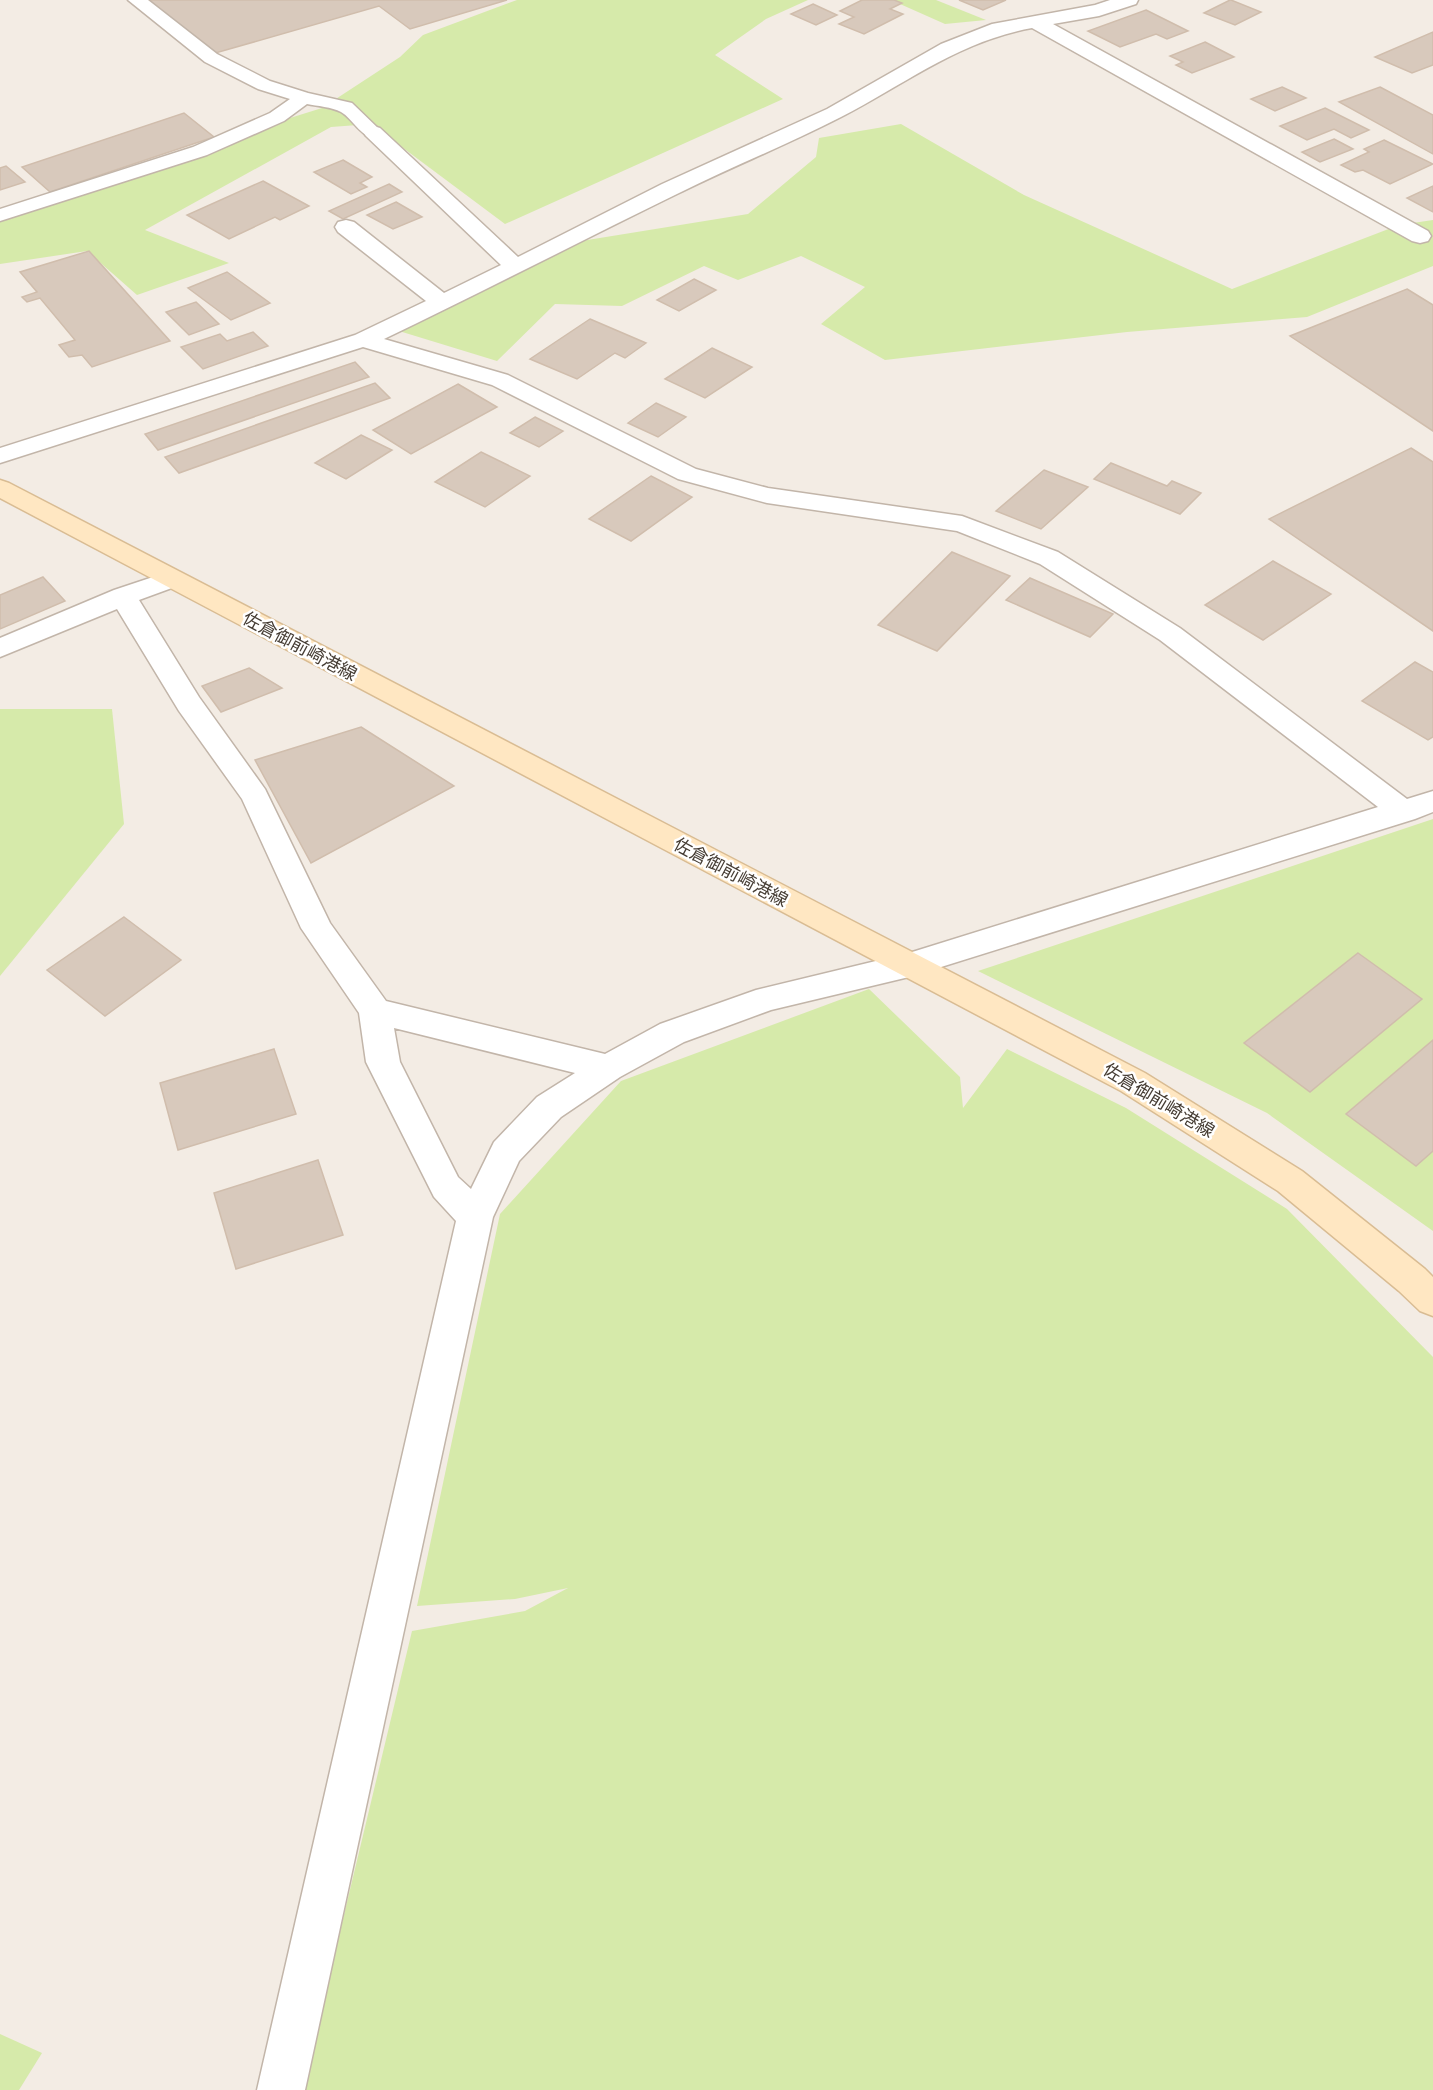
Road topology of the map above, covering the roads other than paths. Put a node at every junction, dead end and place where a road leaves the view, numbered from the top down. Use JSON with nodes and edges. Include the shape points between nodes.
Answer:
{"nodes":[{"id":1,"x":137,"y":0,"type":"edge"},
{"id":2,"x":1129,"y":0,"type":"edge"},
{"id":3,"x":1036,"y":22,"type":"junction"},
{"id":4,"x":304,"y":98,"type":"junction"},
{"id":5,"x":373,"y":132,"type":"joint"},
{"id":6,"x":0,"y":215,"type":"edge"},
{"id":7,"x":346,"y":226,"type":"dead end"},
{"id":8,"x":1420,"y":236,"type":"dead end"},
{"id":9,"x":516,"y":267,"type":"junction"},
{"id":10,"x":442,"y":302,"type":"junction"},
{"id":11,"x":363,"y":340,"type":"junction"},
{"id":12,"x":0,"y":456,"type":"edge"},
{"id":13,"x":0,"y":488,"type":"edge"},
{"id":14,"x":171,"y":579,"type":"junction"},
{"id":15,"x":123,"y":596,"type":"junction"},
{"id":16,"x":0,"y":648,"type":"edge"},
{"id":17,"x":1433,"y":801,"type":"edge"},
{"id":18,"x":1404,"y":812,"type":"junction"},
{"id":19,"x":909,"y":965,"type":"junction"},
{"id":20,"x":375,"y":1011,"type":"junction"},
{"id":21,"x":608,"y":1068,"type":"junction"},
{"id":22,"x":475,"y":1217,"type":"junction"},
{"id":23,"x":1433,"y":1300,"type":"edge"},
{"id":24,"x":281,"y":2090,"type":"edge"}],
"edges":[{"from":1,"to":4,"type":"lane","via":[[211,58],[264,85]]},
{"from":2,"to":3,"type":"street"},
{"from":3,"to":8,"type":"street"},
{"from":3,"to":9,"type":"street","via":[[999,28],[948,48],[834,113],[670,189]]},
{"from":4,"to":5,"type":"lane","via":[[346,107]]},
{"from":4,"to":6,"type":"lane","via":[[277,117],[200,151]]},
{"from":5,"to":9,"type":"street"},
{"from":7,"to":10,"type":"street"},
{"from":9,"to":10,"type":"street"},
{"from":10,"to":11,"type":"street"},
{"from":11,"to":12,"type":"street"},
{"from":11,"to":18,"type":"street","via":[[500,380],[687,474],[767,495],[962,524],[1049,558],[1170,634]]},
{"from":13,"to":14,"type":"main road","name":"佐倉御前崎港線"},
{"from":14,"to":15,"type":"street"},
{"from":14,"to":19,"type":"main road","name":"佐倉御前崎港線"},
{"from":15,"to":16,"type":"street"},
{"from":15,"to":20,"type":"street","via":[[189,704],[255,796],[317,928]]},
{"from":17,"to":18,"type":"street"},
{"from":18,"to":19,"type":"street"},
{"from":19,"to":21,"type":"street","via":[[767,999],[672,1033]]},
{"from":19,"to":23,"type":"main road","name":"佐倉御前崎港線","via":[[1133,1082],[1290,1181]]},
{"from":20,"to":21,"type":"street"},
{"from":20,"to":22,"type":"street","via":[[383,1062],[446,1187]]},
{"from":21,"to":22,"type":"street","via":[[549,1107],[506,1152]]},
{"from":22,"to":24,"type":"street"}]}
